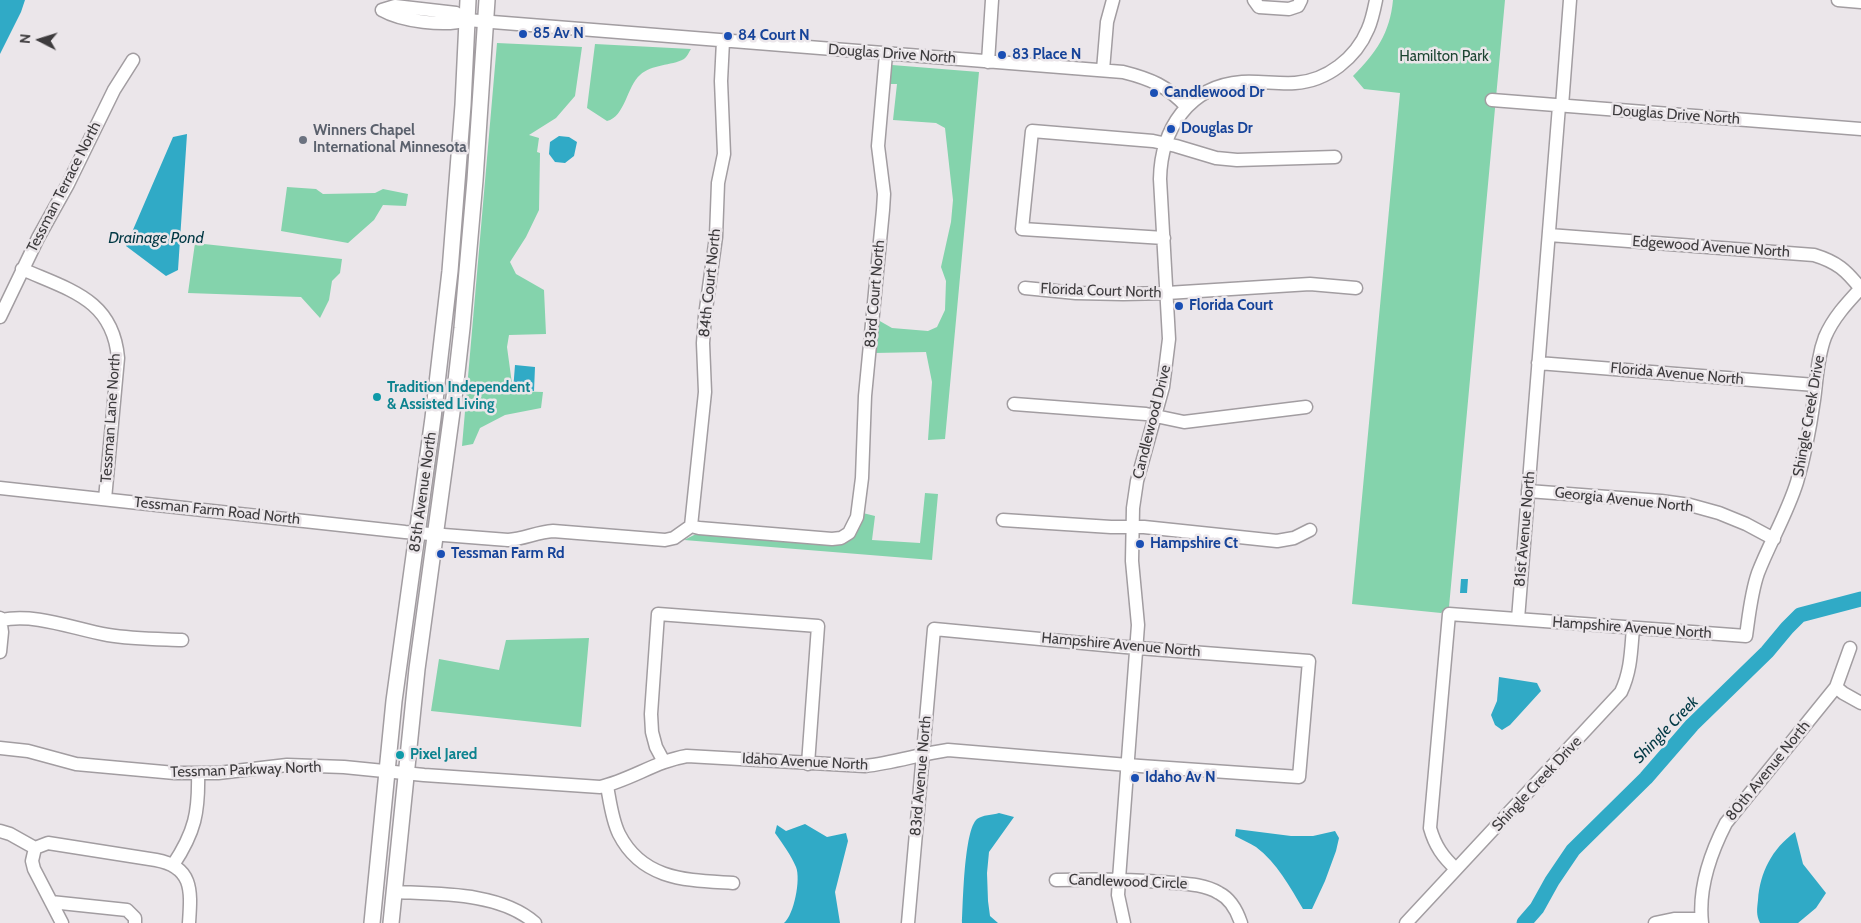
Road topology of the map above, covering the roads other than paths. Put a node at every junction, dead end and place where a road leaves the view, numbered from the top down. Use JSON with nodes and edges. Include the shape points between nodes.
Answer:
{"nodes":[{"id":1,"x":468,"y":0,"type":"edge"},
{"id":2,"x":486,"y":0,"type":"edge"},
{"id":3,"x":992,"y":0,"type":"edge"},
{"id":4,"x":1113,"y":0,"type":"edge"},
{"id":5,"x":1254,"y":0,"type":"edge"},
{"id":6,"x":1300,"y":0,"type":"edge"},
{"id":7,"x":1376,"y":0,"type":"edge"},
{"id":8,"x":1570,"y":0,"type":"edge"},
{"id":9,"x":1838,"y":0,"type":"edge"},
{"id":10,"x":1861,"y":2,"type":"edge"},
{"id":11,"x":382,"y":5,"type":"edge"},
{"id":12,"x":467,"y":20,"type":"junction"},
{"id":13,"x":485,"y":22,"type":"junction"},
{"id":14,"x":723,"y":41,"type":"junction"},
{"id":15,"x":886,"y":54,"type":"junction"},
{"id":16,"x":133,"y":60,"type":"dead end"},
{"id":17,"x":988,"y":62,"type":"junction"},
{"id":18,"x":1103,"y":70,"type":"junction"},
{"id":19,"x":1492,"y":100,"type":"dead end"},
{"id":20,"x":1560,"y":106,"type":"junction"},
{"id":21,"x":1188,"y":107,"type":"junction"},
{"id":22,"x":1861,"y":130,"type":"edge"},
{"id":23,"x":1164,"y":143,"type":"junction"},
{"id":24,"x":1335,"y":156,"type":"dead end"},
{"id":25,"x":1548,"y":235,"type":"junction"},
{"id":26,"x":1164,"y":238,"type":"junction"},
{"id":27,"x":22,"y":269,"type":"junction"},
{"id":28,"x":450,"y":271,"type":"junction"},
{"id":29,"x":467,"y":272,"type":"junction"},
{"id":30,"x":1025,"y":288,"type":"dead end"},
{"id":31,"x":1356,"y":288,"type":"dead end"},
{"id":32,"x":1861,"y":288,"type":"edge"},
{"id":33,"x":1168,"y":293,"type":"junction"},
{"id":34,"x":0,"y":317,"type":"edge"},
{"id":35,"x":1538,"y":363,"type":"junction"},
{"id":36,"x":1815,"y":385,"type":"junction"},
{"id":37,"x":1014,"y":404,"type":"dead end"},
{"id":38,"x":1306,"y":407,"type":"dead end"},
{"id":39,"x":1156,"y":416,"type":"junction"},
{"id":40,"x":0,"y":488,"type":"edge"},
{"id":41,"x":1528,"y":491,"type":"junction"},
{"id":42,"x":105,"y":499,"type":"junction"},
{"id":43,"x":1003,"y":520,"type":"dead end"},
{"id":44,"x":691,"y":526,"type":"junction"},
{"id":45,"x":1132,"y":527,"type":"junction"},
{"id":46,"x":1310,"y":530,"type":"dead end"},
{"id":47,"x":417,"y":533,"type":"junction"},
{"id":48,"x":435,"y":534,"type":"junction"},
{"id":49,"x":1774,"y":539,"type":"junction"},
{"id":50,"x":0,"y":619,"type":"edge"},
{"id":51,"x":1518,"y":619,"type":"junction"},
{"id":52,"x":934,"y":628,"type":"joint"},
{"id":53,"x":1633,"y":628,"type":"junction"},
{"id":54,"x":1746,"y":636,"type":"joint"},
{"id":55,"x":182,"y":640,"type":"dead end"},
{"id":56,"x":1136,"y":647,"type":"junction"},
{"id":57,"x":1850,"y":648,"type":"dead end"},
{"id":58,"x":0,"y":652,"type":"edge"},
{"id":59,"x":1836,"y":686,"type":"junction"},
{"id":60,"x":1861,"y":703,"type":"edge"},
{"id":61,"x":0,"y":748,"type":"edge"},
{"id":62,"x":923,"y":755,"type":"junction"},
{"id":63,"x":664,"y":762,"type":"junction"},
{"id":64,"x":808,"y":764,"type":"junction"},
{"id":65,"x":1128,"y":765,"type":"junction"},
{"id":66,"x":386,"y":771,"type":"junction"},
{"id":67,"x":198,"y":773,"type":"junction"},
{"id":68,"x":405,"y":773,"type":"junction"},
{"id":69,"x":1299,"y":777,"type":"joint"},
{"id":70,"x":607,"y":786,"type":"junction"},
{"id":71,"x":0,"y":831,"type":"edge"},
{"id":72,"x":35,"y":848,"type":"junction"},
{"id":73,"x":173,"y":865,"type":"junction"},
{"id":74,"x":1456,"y":869,"type":"junction"},
{"id":75,"x":1118,"y":879,"type":"junction"},
{"id":76,"x":1056,"y":880,"type":"dead end"},
{"id":77,"x":733,"y":884,"type":"dead end"},
{"id":78,"x":394,"y":892,"type":"junction"},
{"id":79,"x":51,"y":902,"type":"junction"},
{"id":80,"x":528,"y":921,"type":"edge"},
{"id":81,"x":1702,"y":921,"type":"edge"},
{"id":82,"x":62,"y":923,"type":"edge"},
{"id":83,"x":135,"y":923,"type":"edge"},
{"id":84,"x":188,"y":923,"type":"edge"},
{"id":85,"x":372,"y":923,"type":"edge"},
{"id":86,"x":391,"y":923,"type":"edge"},
{"id":87,"x":908,"y":923,"type":"edge"},
{"id":88,"x":1124,"y":923,"type":"edge"},
{"id":89,"x":1241,"y":923,"type":"edge"},
{"id":90,"x":1406,"y":923,"type":"edge"},
{"id":91,"x":1656,"y":923,"type":"edge"}],
"edges":[{"from":1,"to":12,"type":"main road","name":"85th Avenue North"},
{"from":2,"to":13,"type":"main road","name":"85th Avenue North"},
{"from":3,"to":17,"type":"street"},
{"from":4,"to":18,"type":"street","via":[[1107,22]]},
{"from":5,"to":6,"type":"street","via":[[1259,7],[1289,8],[1298,6]]},
{"from":7,"to":21,"type":"street","name":"Candlewood Drive","via":[[1368,31],[1344,62],[1331,72],[1298,83],[1224,85]]},
{"from":8,"to":20,"type":"street","name":"81st Avenue North"},
{"from":9,"to":10,"type":"street"},
{"from":11,"to":12,"type":"street","name":"Douglas Drive North","via":[[402,19],[456,23]]},
{"from":12,"to":13,"type":"street","name":"Douglas Drive North"},
{"from":12,"to":28,"type":"main road","name":"85th Avenue North"},
{"from":13,"to":14,"type":"street","name":"Douglas Drive North"},
{"from":13,"to":29,"type":"main road","name":"85th Avenue North"},
{"from":14,"to":15,"type":"street","name":"Douglas Drive North"},
{"from":14,"to":44,"type":"street","name":"84th Court North","via":[[724,154],[717,191],[715,250],[705,316],[705,392]]},
{"from":15,"to":17,"type":"street","name":"Douglas Drive North"},
{"from":15,"to":44,"type":"street","name":"83rd Court North","via":[[878,146],[883,210],[857,517],[850,533],[841,538]]},
{"from":16,"to":27,"type":"street","name":"Tessman Terrace North","via":[[114,90]]},
{"from":17,"to":18,"type":"street","name":"Douglas Drive North"},
{"from":18,"to":21,"type":"street","name":"Douglas Drive North","via":[[1153,80]]},
{"from":19,"to":20,"type":"street","name":"Douglas Drive North"},
{"from":20,"to":22,"type":"street","name":"Douglas Drive North"},
{"from":20,"to":25,"type":"street","name":"81st Avenue North"},
{"from":21,"to":23,"type":"street","name":"Candlewood Drive","via":[[1178,117]]},
{"from":23,"to":24,"type":"street","via":[[1216,158],[1237,160]]},
{"from":23,"to":26,"type":"street","name":"Candlewood Drive","via":[[1160,162]]},
{"from":23,"to":26,"type":"street","via":[[1032,131],[1022,229]]},
{"from":25,"to":32,"type":"street","name":"Edgewood Avenue North","via":[[1814,255],[1842,267]]},
{"from":25,"to":35,"type":"street","name":"81st Avenue North"},
{"from":26,"to":33,"type":"street","name":"Candlewood Drive"},
{"from":27,"to":34,"type":"street","name":"Tessman Terrace North"},
{"from":27,"to":42,"type":"street","name":"Tessman Lane North","via":[[87,300],[103,315],[115,337],[118,358]]},
{"from":28,"to":29,"type":"main road"},
{"from":28,"to":47,"type":"main road","name":"85th Avenue North"},
{"from":29,"to":48,"type":"main road","name":"85th Avenue North"},
{"from":30,"to":33,"type":"street","name":"Florida Court North","via":[[1076,293]]},
{"from":31,"to":33,"type":"street","name":"Florida Court North","via":[[1310,284]]},
{"from":32,"to":36,"type":"street","name":"Shingle Creek Drive","via":[[1835,318],[1826,335]]},
{"from":33,"to":39,"type":"street","name":"Candlewood Drive","via":[[1167,362]]},
{"from":35,"to":36,"type":"street","name":"Florida Avenue North"},
{"from":35,"to":41,"type":"street","name":"81st Avenue North"},
{"from":36,"to":49,"type":"street","name":"Shingle Creek Drive","via":[[1810,428],[1797,483]]},
{"from":37,"to":39,"type":"street"},
{"from":38,"to":39,"type":"street","via":[[1184,422]]},
{"from":39,"to":45,"type":"street","name":"Candlewood Drive","via":[[1137,481]]},
{"from":40,"to":42,"type":"street","name":"Tessman Farm Road North"},
{"from":41,"to":49,"type":"street","name":"Georgia Avenue North","via":[[1690,505],[1728,516]]},
{"from":41,"to":51,"type":"street","name":"81st Avenue North"},
{"from":42,"to":47,"type":"street","name":"Tessman Farm Road North"},
{"from":43,"to":45,"type":"street"},
{"from":44,"to":48,"type":"street","name":"Tessman Farm Road North","via":[[674,538],[664,540],[553,531],[508,540]]},
{"from":45,"to":46,"type":"street","via":[[1278,541]]},
{"from":45,"to":56,"type":"street","name":"Candlewood Drive","via":[[1138,609]]},
{"from":47,"to":48,"type":"street","name":"Tessman Farm Road North"},
{"from":47,"to":66,"type":"main road","name":"85th Avenue North"},
{"from":48,"to":68,"type":"main road","name":"85th Avenue North"},
{"from":49,"to":54,"type":"street","name":"Shingle Creek Drive","via":[[1758,573]]},
{"from":50,"to":55,"type":"street","via":[[24,618],[108,635]]},
{"from":50,"to":58,"type":"street"},
{"from":51,"to":53,"type":"street","name":"Hampshire Avenue North"},
{"from":51,"to":74,"type":"street","via":[[1449,614],[1430,828],[1439,852]]},
{"from":52,"to":56,"type":"street","name":"Hampshire Avenue North"},
{"from":52,"to":62,"type":"street","name":"83rd Avenue North"},
{"from":53,"to":54,"type":"street","name":"Hampshire Avenue North"},
{"from":53,"to":74,"type":"street","name":"Shingle Creek Drive","via":[[1631,666],[1621,692]]},
{"from":56,"to":65,"type":"street","name":"Candlewood Drive"},
{"from":56,"to":69,"type":"street","name":"Hampshire Avenue North","via":[[1308,661]]},
{"from":57,"to":59,"type":"street","name":"80th Avenue North"},
{"from":59,"to":60,"type":"street"},
{"from":59,"to":81,"type":"street","name":"80th Avenue North","via":[[1726,823],[1706,870]]},
{"from":61,"to":67,"type":"street","name":"Tessman Parkway North","via":[[86,765]]},
{"from":62,"to":64,"type":"street","name":"Idaho Avenue North","via":[[865,766]]},
{"from":62,"to":65,"type":"street","name":"Idaho Avenue North","via":[[958,751]]},
{"from":62,"to":87,"type":"street","name":"83rd Avenue North"},
{"from":63,"to":64,"type":"street","name":"Idaho Avenue North","via":[[700,756]]},
{"from":63,"to":64,"type":"street","via":[[656,748],[651,714],[658,614],[818,626]]},
{"from":63,"to":70,"type":"street","name":"Idaho Avenue North"},
{"from":65,"to":69,"type":"street","name":"Idaho Avenue North"},
{"from":65,"to":75,"type":"street","name":"Candlewood Drive"},
{"from":66,"to":67,"type":"street","name":"Tessman Parkway North","via":[[287,765]]},
{"from":66,"to":68,"type":"street","name":"Tessman Parkway North"},
{"from":66,"to":85,"type":"main road","name":"85th Avenue North"},
{"from":67,"to":73,"type":"street","via":[[196,815],[187,842]]},
{"from":68,"to":70,"type":"street","name":"Idaho Avenue North"},
{"from":68,"to":78,"type":"main road","name":"85th Avenue North"},
{"from":70,"to":77,"type":"street","via":[[619,834],[639,860],[668,876]]},
{"from":71,"to":72,"type":"street"},
{"from":72,"to":73,"type":"street","via":[[48,842]]},
{"from":72,"to":79,"type":"street","via":[[34,869]]},
{"from":73,"to":84,"type":"street","via":[[184,876],[191,892]]},
{"from":74,"to":90,"type":"street","name":"Shingle Creek Drive"},
{"from":75,"to":76,"type":"street","name":"Candlewood Circle"},
{"from":75,"to":88,"type":"street","name":"Candlewood Drive"},
{"from":75,"to":89,"type":"street","name":"Candlewood Circle","via":[[1210,888],[1231,902]]},
{"from":78,"to":80,"type":"street","via":[[488,900],[505,904]]},
{"from":78,"to":86,"type":"main road","name":"85th Avenue North"},
{"from":79,"to":82,"type":"street"},
{"from":79,"to":83,"type":"street","via":[[127,910],[135,918]]},
{"from":81,"to":91,"type":"street","name":"80th Avenue North","via":[[1674,919]]}]}
